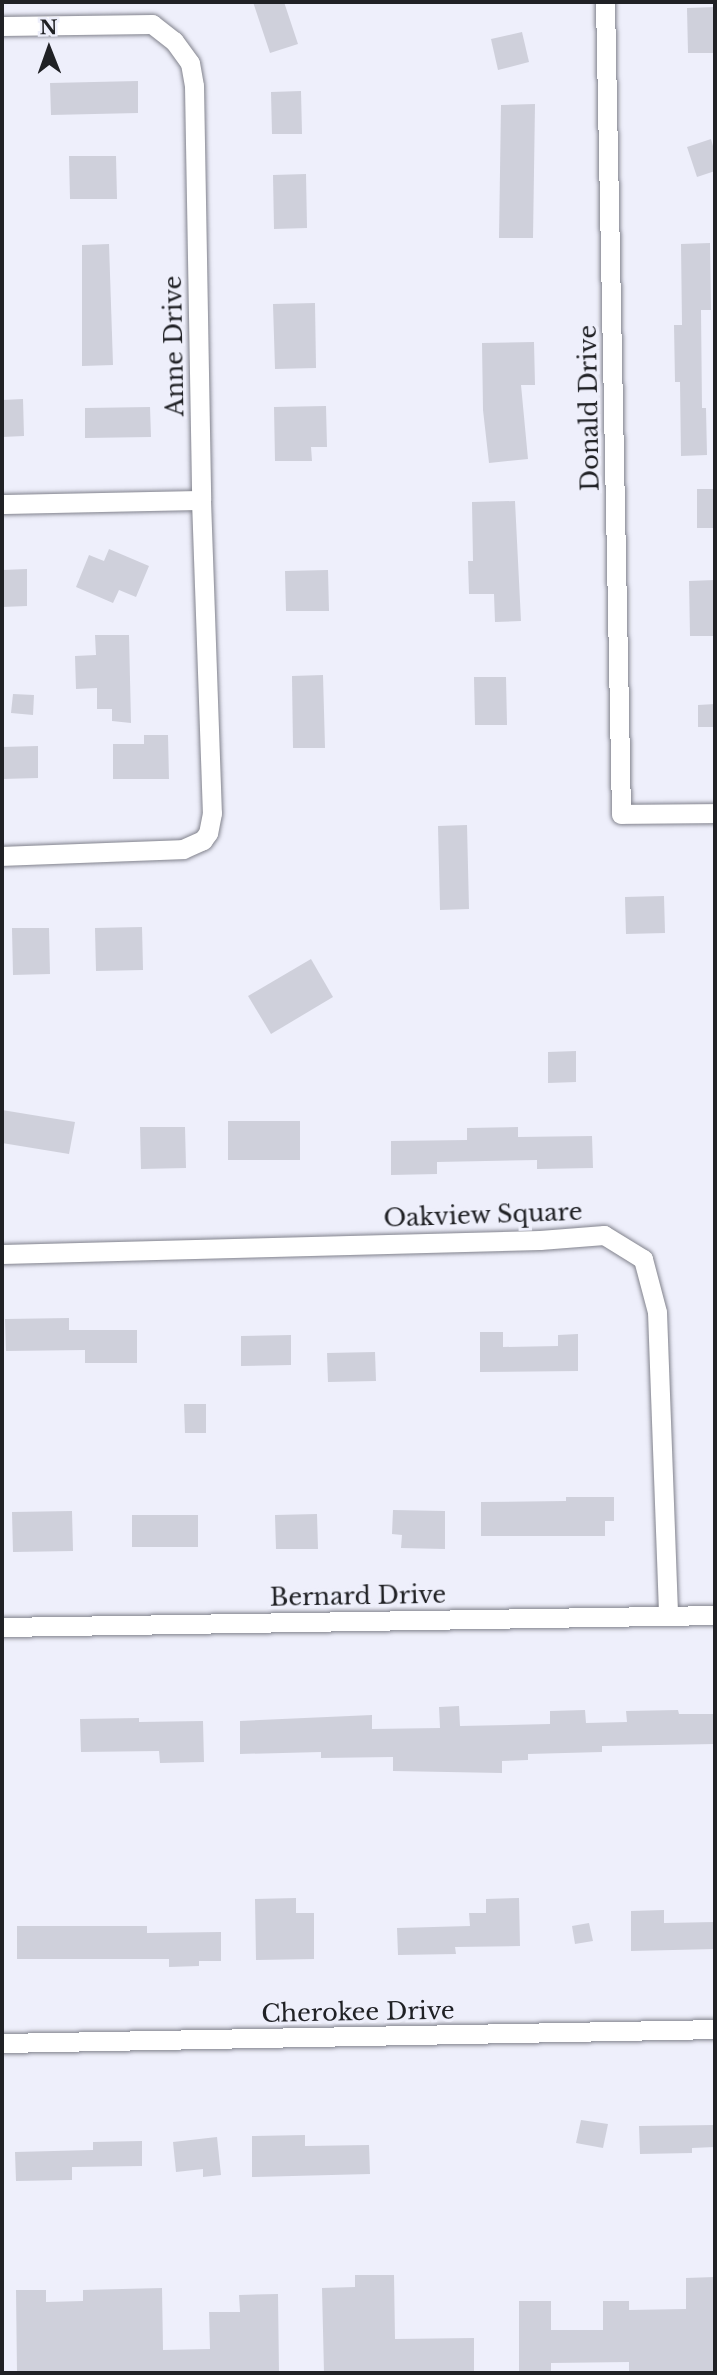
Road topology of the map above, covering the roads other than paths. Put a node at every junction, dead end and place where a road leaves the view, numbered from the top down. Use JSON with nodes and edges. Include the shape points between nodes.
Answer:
{"nodes":[{"id":1,"x":605,"y":2,"type":"edge"},
{"id":2,"x":2,"y":26,"type":"edge"},
{"id":3,"x":201,"y":500,"type":"junction"},
{"id":4,"x":2,"y":504,"type":"edge"},
{"id":5,"x":715,"y":813,"type":"edge"},
{"id":6,"x":2,"y":856,"type":"edge"},
{"id":7,"x":2,"y":1254,"type":"edge"},
{"id":8,"x":668,"y":1615,"type":"junction"},
{"id":9,"x":715,"y":1615,"type":"edge"},
{"id":10,"x":2,"y":1627,"type":"edge"},
{"id":11,"x":715,"y":2029,"type":"edge"},
{"id":12,"x":2,"y":2043,"type":"edge"}],
"edges":[{"from":1,"to":5,"type":"street","name":"Donald Drive","via":[[621,814]]},
{"from":2,"to":3,"type":"street","name":"Anne Drive","via":[[152,24],[174,41],[190,63]]},
{"from":3,"to":4,"type":"street"},
{"from":3,"to":6,"type":"street","name":"Anne Drive","via":[[212,813],[208,833],[203,840],[172,851]]},
{"from":7,"to":8,"type":"street","name":"Oakview Square","via":[[604,1235],[643,1259],[657,1312]]},
{"from":8,"to":9,"type":"street","name":"Bernard Drive"},
{"from":8,"to":10,"type":"street","name":"Bernard Drive"},
{"from":11,"to":12,"type":"street","name":"Cherokee Drive"}]}
